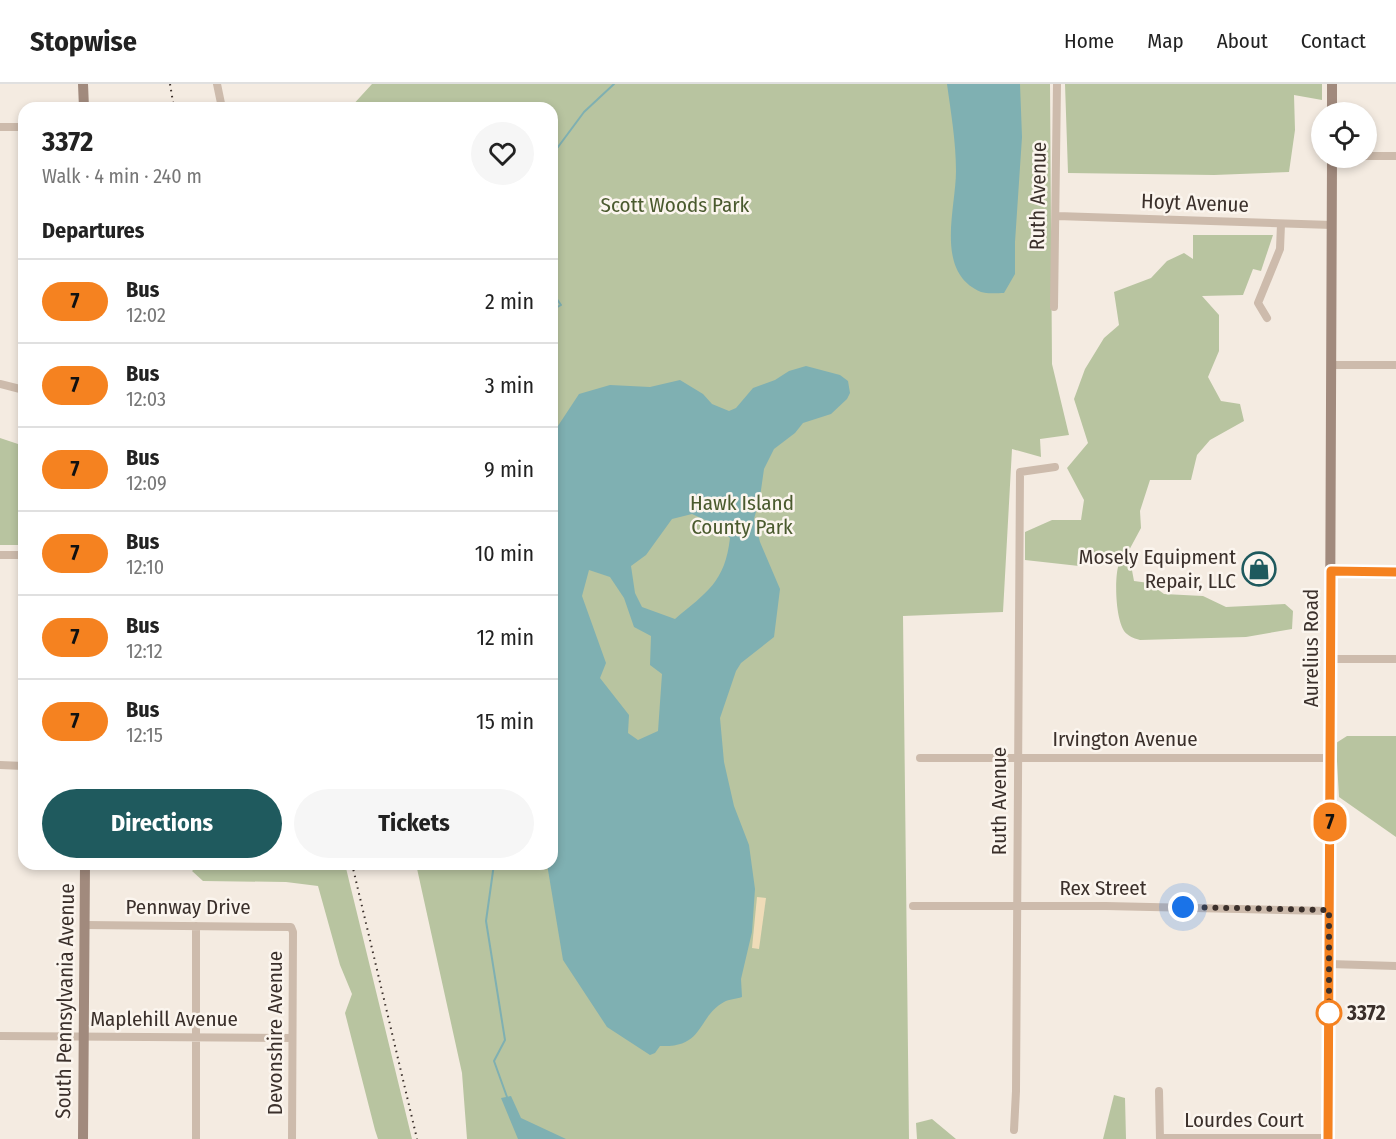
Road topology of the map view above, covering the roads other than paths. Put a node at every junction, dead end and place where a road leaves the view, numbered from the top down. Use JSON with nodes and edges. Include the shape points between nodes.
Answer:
{"nodes":[{"id":1,"x":83,"y":84,"type":"edge"},
{"id":2,"x":217,"y":84,"type":"edge"},
{"id":3,"x":1057,"y":84,"type":"edge"},
{"id":4,"x":1332,"y":84,"type":"edge"},
{"id":5,"x":84,"y":102,"type":"edge"},
{"id":6,"x":221,"y":102,"type":"edge"},
{"id":7,"x":1332,"y":102,"type":"edge"},
{"id":8,"x":0,"y":127,"type":"edge"},
{"id":9,"x":18,"y":128,"type":"edge"},
{"id":10,"x":1377,"y":156,"type":"edge"},
{"id":11,"x":1396,"y":156,"type":"edge"},
{"id":12,"x":1332,"y":168,"type":"edge"},
{"id":13,"x":1057,"y":216,"type":"junction"},
{"id":14,"x":1281,"y":224,"type":"junction"},
{"id":15,"x":1332,"y":225,"type":"junction"},
{"id":16,"x":1054,"y":308,"type":"dead end"},
{"id":17,"x":1267,"y":318,"type":"dead end"},
{"id":18,"x":1332,"y":365,"type":"junction"},
{"id":19,"x":1396,"y":365,"type":"edge"},
{"id":20,"x":0,"y":384,"type":"edge"},
{"id":21,"x":18,"y":388,"type":"edge"},
{"id":22,"x":1055,"y":467,"type":"dead end"},
{"id":23,"x":0,"y":555,"type":"edge"},
{"id":24,"x":18,"y":555,"type":"edge"},
{"id":25,"x":1331,"y":571,"type":"junction"},
{"id":26,"x":1396,"y":573,"type":"edge"},
{"id":27,"x":1330,"y":659,"type":"junction"},
{"id":28,"x":1396,"y":659,"type":"edge"},
{"id":29,"x":1017,"y":756,"type":"junction"},
{"id":30,"x":921,"y":758,"type":"dead end"},
{"id":31,"x":1330,"y":758,"type":"junction"},
{"id":32,"x":0,"y":765,"type":"edge"},
{"id":33,"x":18,"y":766,"type":"edge"},
{"id":34,"x":86,"y":870,"type":"edge"},
{"id":35,"x":913,"y":906,"type":"dead end"},
{"id":36,"x":1017,"y":906,"type":"junction"},
{"id":37,"x":1329,"y":910,"type":"junction"},
{"id":38,"x":86,"y":925,"type":"junction"},
{"id":39,"x":196,"y":926,"type":"junction"},
{"id":40,"x":291,"y":927,"type":"joint"},
{"id":41,"x":1329,"y":964,"type":"junction"},
{"id":42,"x":1396,"y":966,"type":"edge"},
{"id":43,"x":0,"y":1036,"type":"edge"},
{"id":44,"x":85,"y":1037,"type":"junction"},
{"id":45,"x":196,"y":1037,"type":"junction"},
{"id":46,"x":292,"y":1038,"type":"junction"},
{"id":47,"x":1159,"y":1091,"type":"dead end"},
{"id":48,"x":1014,"y":1131,"type":"dead end"},
{"id":49,"x":1160,"y":1138,"type":"edge"},
{"id":50,"x":1328,"y":1138,"type":"edge"},
{"id":51,"x":83,"y":1139,"type":"edge"},
{"id":52,"x":196,"y":1139,"type":"edge"},
{"id":53,"x":292,"y":1139,"type":"edge"}],
"edges":[{"from":1,"to":5,"type":"street"},
{"from":2,"to":6,"type":"street"},
{"from":3,"to":13,"type":"street","name":"Ruth Avenue"},
{"from":4,"to":7,"type":"street"},
{"from":8,"to":9,"type":"street"},
{"from":10,"to":11,"type":"street"},
{"from":12,"to":15,"type":"street","name":"Aurelius Road"},
{"from":13,"to":14,"type":"street","name":"Hoyt Avenue"},
{"from":13,"to":16,"type":"street","name":"Ruth Avenue"},
{"from":14,"to":15,"type":"street","name":"Hoyt Avenue"},
{"from":14,"to":17,"type":"street","via":[[1280,249],[1258,303]]},
{"from":15,"to":18,"type":"street","name":"Aurelius Road"},
{"from":18,"to":19,"type":"street"},
{"from":18,"to":25,"type":"street","name":"Aurelius Road"},
{"from":20,"to":21,"type":"street"},
{"from":22,"to":29,"type":"street","name":"Ruth Avenue","via":[[1020,472]]},
{"from":23,"to":24,"type":"street"},
{"from":25,"to":26,"type":"street"},
{"from":25,"to":27,"type":"street","name":"Aurelius Road"},
{"from":27,"to":28,"type":"street"},
{"from":27,"to":31,"type":"street","name":"Aurelius Road"},
{"from":29,"to":30,"type":"street","name":"Irvington Avenue"},
{"from":29,"to":31,"type":"street","name":"Irvington Avenue"},
{"from":29,"to":36,"type":"street","name":"Ruth Avenue"},
{"from":31,"to":37,"type":"street","name":"Aurelius Road"},
{"from":32,"to":33,"type":"street"},
{"from":34,"to":38,"type":"street","name":"South Pennsylvania Avenue"},
{"from":35,"to":36,"type":"street","name":"Rex Street"},
{"from":36,"to":37,"type":"street","name":"Rex Street"},
{"from":36,"to":48,"type":"street","name":"Ruth Avenue"},
{"from":37,"to":41,"type":"street","name":"Aurelius Road"},
{"from":38,"to":39,"type":"street","name":"Pennway Drive"},
{"from":38,"to":44,"type":"street","name":"South Pennsylvania Avenue"},
{"from":39,"to":40,"type":"street","name":"Pennway Drive"},
{"from":39,"to":45,"type":"street"},
{"from":40,"to":46,"type":"street","name":"Devonshire Avenue"},
{"from":41,"to":42,"type":"street"},
{"from":41,"to":50,"type":"street","name":"Aurelius Road"},
{"from":43,"to":44,"type":"street","name":"Maplehill Avenue"},
{"from":44,"to":45,"type":"street","name":"Maplehill Avenue"},
{"from":44,"to":51,"type":"street","name":"South Pennsylvania Avenue"},
{"from":45,"to":46,"type":"street","name":"Maplehill Avenue"},
{"from":45,"to":52,"type":"street"},
{"from":46,"to":53,"type":"street","name":"Devonshire Avenue"},
{"from":47,"to":49,"type":"street"},
{"from":49,"to":50,"type":"street","name":"Lourdes Court"}]}
